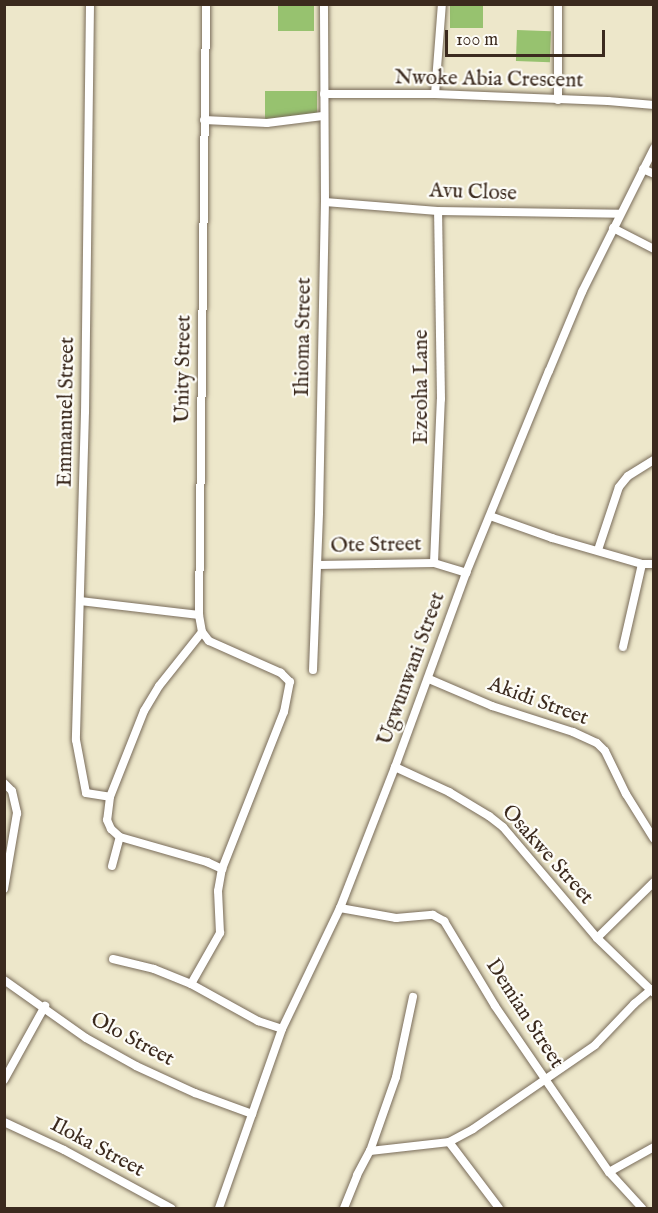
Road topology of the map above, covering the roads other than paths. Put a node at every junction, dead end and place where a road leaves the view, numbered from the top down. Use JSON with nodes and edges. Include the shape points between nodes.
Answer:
{"nodes":[{"id":1,"x":90,"y":4,"type":"edge"},
{"id":2,"x":206,"y":4,"type":"edge"},
{"id":3,"x":324,"y":4,"type":"edge"},
{"id":4,"x":442,"y":4,"type":"edge"},
{"id":5,"x":558,"y":4,"type":"edge"},
{"id":6,"x":324,"y":94,"type":"junction"},
{"id":7,"x":435,"y":94,"type":"junction"},
{"id":8,"x":558,"y":100,"type":"junction"},
{"id":9,"x":654,"y":105,"type":"edge"},
{"id":10,"x":323,"y":116,"type":"junction"},
{"id":11,"x":204,"y":120,"type":"junction"},
{"id":12,"x":654,"y":147,"type":"edge"},
{"id":13,"x":644,"y":169,"type":"junction"},
{"id":14,"x":654,"y":174,"type":"edge"},
{"id":15,"x":325,"y":202,"type":"junction"},
{"id":16,"x":438,"y":211,"type":"junction"},
{"id":17,"x":620,"y":214,"type":"junction"},
{"id":18,"x":613,"y":228,"type":"junction"},
{"id":19,"x":654,"y":249,"type":"edge"},
{"id":20,"x":654,"y":460,"type":"edge"},
{"id":21,"x":490,"y":516,"type":"junction"},
{"id":22,"x":598,"y":550,"type":"junction"},
{"id":23,"x":434,"y":563,"type":"junction"},
{"id":24,"x":642,"y":564,"type":"junction"},
{"id":25,"x":654,"y":564,"type":"edge"},
{"id":26,"x":318,"y":565,"type":"junction"},
{"id":27,"x":466,"y":573,"type":"junction"},
{"id":28,"x":80,"y":600,"type":"junction"},
{"id":29,"x":199,"y":615,"type":"junction"},
{"id":30,"x":202,"y":632,"type":"junction"},
{"id":31,"x":623,"y":646,"type":"dead end"},
{"id":32,"x":313,"y":670,"type":"dead end"},
{"id":33,"x":429,"y":679,"type":"junction"},
{"id":34,"x":395,"y":767,"type":"junction"},
{"id":35,"x":4,"y":783,"type":"edge"},
{"id":36,"x":110,"y":797,"type":"junction"},
{"id":37,"x":120,"y":837,"type":"junction"},
{"id":38,"x":654,"y":839,"type":"edge"},
{"id":39,"x":112,"y":866,"type":"dead end"},
{"id":40,"x":222,"y":869,"type":"junction"},
{"id":41,"x":654,"y":882,"type":"edge"},
{"id":42,"x":4,"y":889,"type":"edge"},
{"id":43,"x":340,"y":908,"type":"junction"},
{"id":44,"x":597,"y":938,"type":"junction"},
{"id":45,"x":113,"y":959,"type":"dead end"},
{"id":46,"x":4,"y":980,"type":"edge"},
{"id":47,"x":191,"y":984,"type":"junction"},
{"id":48,"x":652,"y":991,"type":"edge"},
{"id":49,"x":413,"y":997,"type":"dead end"},
{"id":50,"x":45,"y":1006,"type":"junction"},
{"id":51,"x":282,"y":1029,"type":"junction"},
{"id":52,"x":545,"y":1079,"type":"junction"},
{"id":53,"x":4,"y":1080,"type":"edge"},
{"id":54,"x":252,"y":1114,"type":"junction"},
{"id":55,"x":4,"y":1122,"type":"edge"},
{"id":56,"x":449,"y":1142,"type":"junction"},
{"id":57,"x":654,"y":1147,"type":"edge"},
{"id":58,"x":370,"y":1151,"type":"junction"},
{"id":59,"x":609,"y":1172,"type":"junction"},
{"id":60,"x":171,"y":1209,"type":"edge"},
{"id":61,"x":219,"y":1209,"type":"edge"},
{"id":62,"x":344,"y":1209,"type":"edge"},
{"id":63,"x":499,"y":1209,"type":"edge"},
{"id":64,"x":642,"y":1209,"type":"edge"}],
"edges":[{"from":1,"to":28,"type":"street","name":"Emmanuel Street"},
{"from":2,"to":11,"type":"street","name":"Unity Street"},
{"from":3,"to":6,"type":"street","name":"Ihioma Street"},
{"from":4,"to":7,"type":"street"},
{"from":5,"to":8,"type":"street"},
{"from":6,"to":7,"type":"street","name":"Nwoke Abia Crescent"},
{"from":6,"to":10,"type":"street","name":"Ihioma Street"},
{"from":7,"to":8,"type":"street","name":"Nwoke Abia Crescent"},
{"from":8,"to":9,"type":"street","name":"Nwoke Abia Crescent"},
{"from":10,"to":11,"type":"street","via":[[267,123]]},
{"from":10,"to":15,"type":"street","name":"Ihioma Street"},
{"from":11,"to":29,"type":"street","name":"Unity Street"},
{"from":12,"to":13,"type":"street","name":"Ugwunwani Street"},
{"from":13,"to":14,"type":"street"},
{"from":13,"to":17,"type":"street","name":"Ugwunwani Street"},
{"from":15,"to":16,"type":"street","name":"Avu Close"},
{"from":15,"to":26,"type":"street","name":"Ihioma Street"},
{"from":16,"to":17,"type":"street","name":"Avu Close"},
{"from":16,"to":23,"type":"street","name":"Ezeoha Lane","via":[[441,399]]},
{"from":17,"to":18,"type":"street","name":"Ugwunwani Street"},
{"from":18,"to":19,"type":"street"},
{"from":18,"to":21,"type":"street","name":"Ugwunwani Street"},
{"from":20,"to":22,"type":"street","via":[[628,476],[619,487]]},
{"from":21,"to":22,"type":"street"},
{"from":21,"to":27,"type":"street","name":"Ugwunwani Street"},
{"from":22,"to":24,"type":"street"},
{"from":23,"to":26,"type":"street","name":"Ote Street"},
{"from":23,"to":27,"type":"street","name":"Ote Street"},
{"from":24,"to":25,"type":"street"},
{"from":24,"to":31,"type":"street"},
{"from":26,"to":32,"type":"street","name":"Ihioma Street"},
{"from":27,"to":33,"type":"street","name":"Ugwunwani Street"},
{"from":28,"to":29,"type":"street"},
{"from":28,"to":36,"type":"street","name":"Emmanuel Street","via":[[76,740],[80,771],[86,793]]},
{"from":29,"to":30,"type":"street","name":"Unity Street"},
{"from":30,"to":36,"type":"street","via":[[144,711]]},
{"from":30,"to":40,"type":"street","via":[[209,640],[281,673],[290,682],[277,733]]},
{"from":33,"to":34,"type":"street","name":"Ugwunwani Street"},
{"from":33,"to":38,"type":"street","name":"Akidi Street","via":[[597,743]]},
{"from":34,"to":43,"type":"street","name":"Ugwunwani Street"},
{"from":34,"to":44,"type":"street","name":"Osakwe Street","via":[[449,792],[503,827]]},
{"from":35,"to":42,"type":"street","via":[[12,791],[17,813]]},
{"from":36,"to":37,"type":"street","via":[[107,820]]},
{"from":37,"to":39,"type":"street"},
{"from":37,"to":40,"type":"street"},
{"from":40,"to":47,"type":"street","via":[[218,891],[220,933]]},
{"from":41,"to":44,"type":"street"},
{"from":43,"to":51,"type":"street","name":"Ugwunwani Street"},
{"from":43,"to":52,"type":"street","name":"Demian Street","via":[[396,918],[439,917]]},
{"from":44,"to":48,"type":"street","name":"Osakwe Street"},
{"from":45,"to":47,"type":"street"},
{"from":46,"to":50,"type":"street","name":"Olo Street"},
{"from":47,"to":51,"type":"street"},
{"from":48,"to":52,"type":"street","via":[[595,1045]]},
{"from":49,"to":58,"type":"street","via":[[404,1049]]},
{"from":50,"to":53,"type":"street"},
{"from":50,"to":54,"type":"street","name":"Olo Street","via":[[86,1038],[136,1066]]},
{"from":51,"to":54,"type":"street","name":"Ugwunwani Street"},
{"from":52,"to":56,"type":"street","via":[[496,1115]]},
{"from":52,"to":59,"type":"street","name":"Demian Street"},
{"from":54,"to":61,"type":"street","name":"Ugwunwani Street"},
{"from":55,"to":60,"type":"street","name":"Iloka Street","via":[[64,1149]]},
{"from":56,"to":58,"type":"street"},
{"from":56,"to":63,"type":"street"},
{"from":57,"to":59,"type":"street"},
{"from":58,"to":62,"type":"street"},
{"from":59,"to":64,"type":"street","name":"Demian Street"}]}
